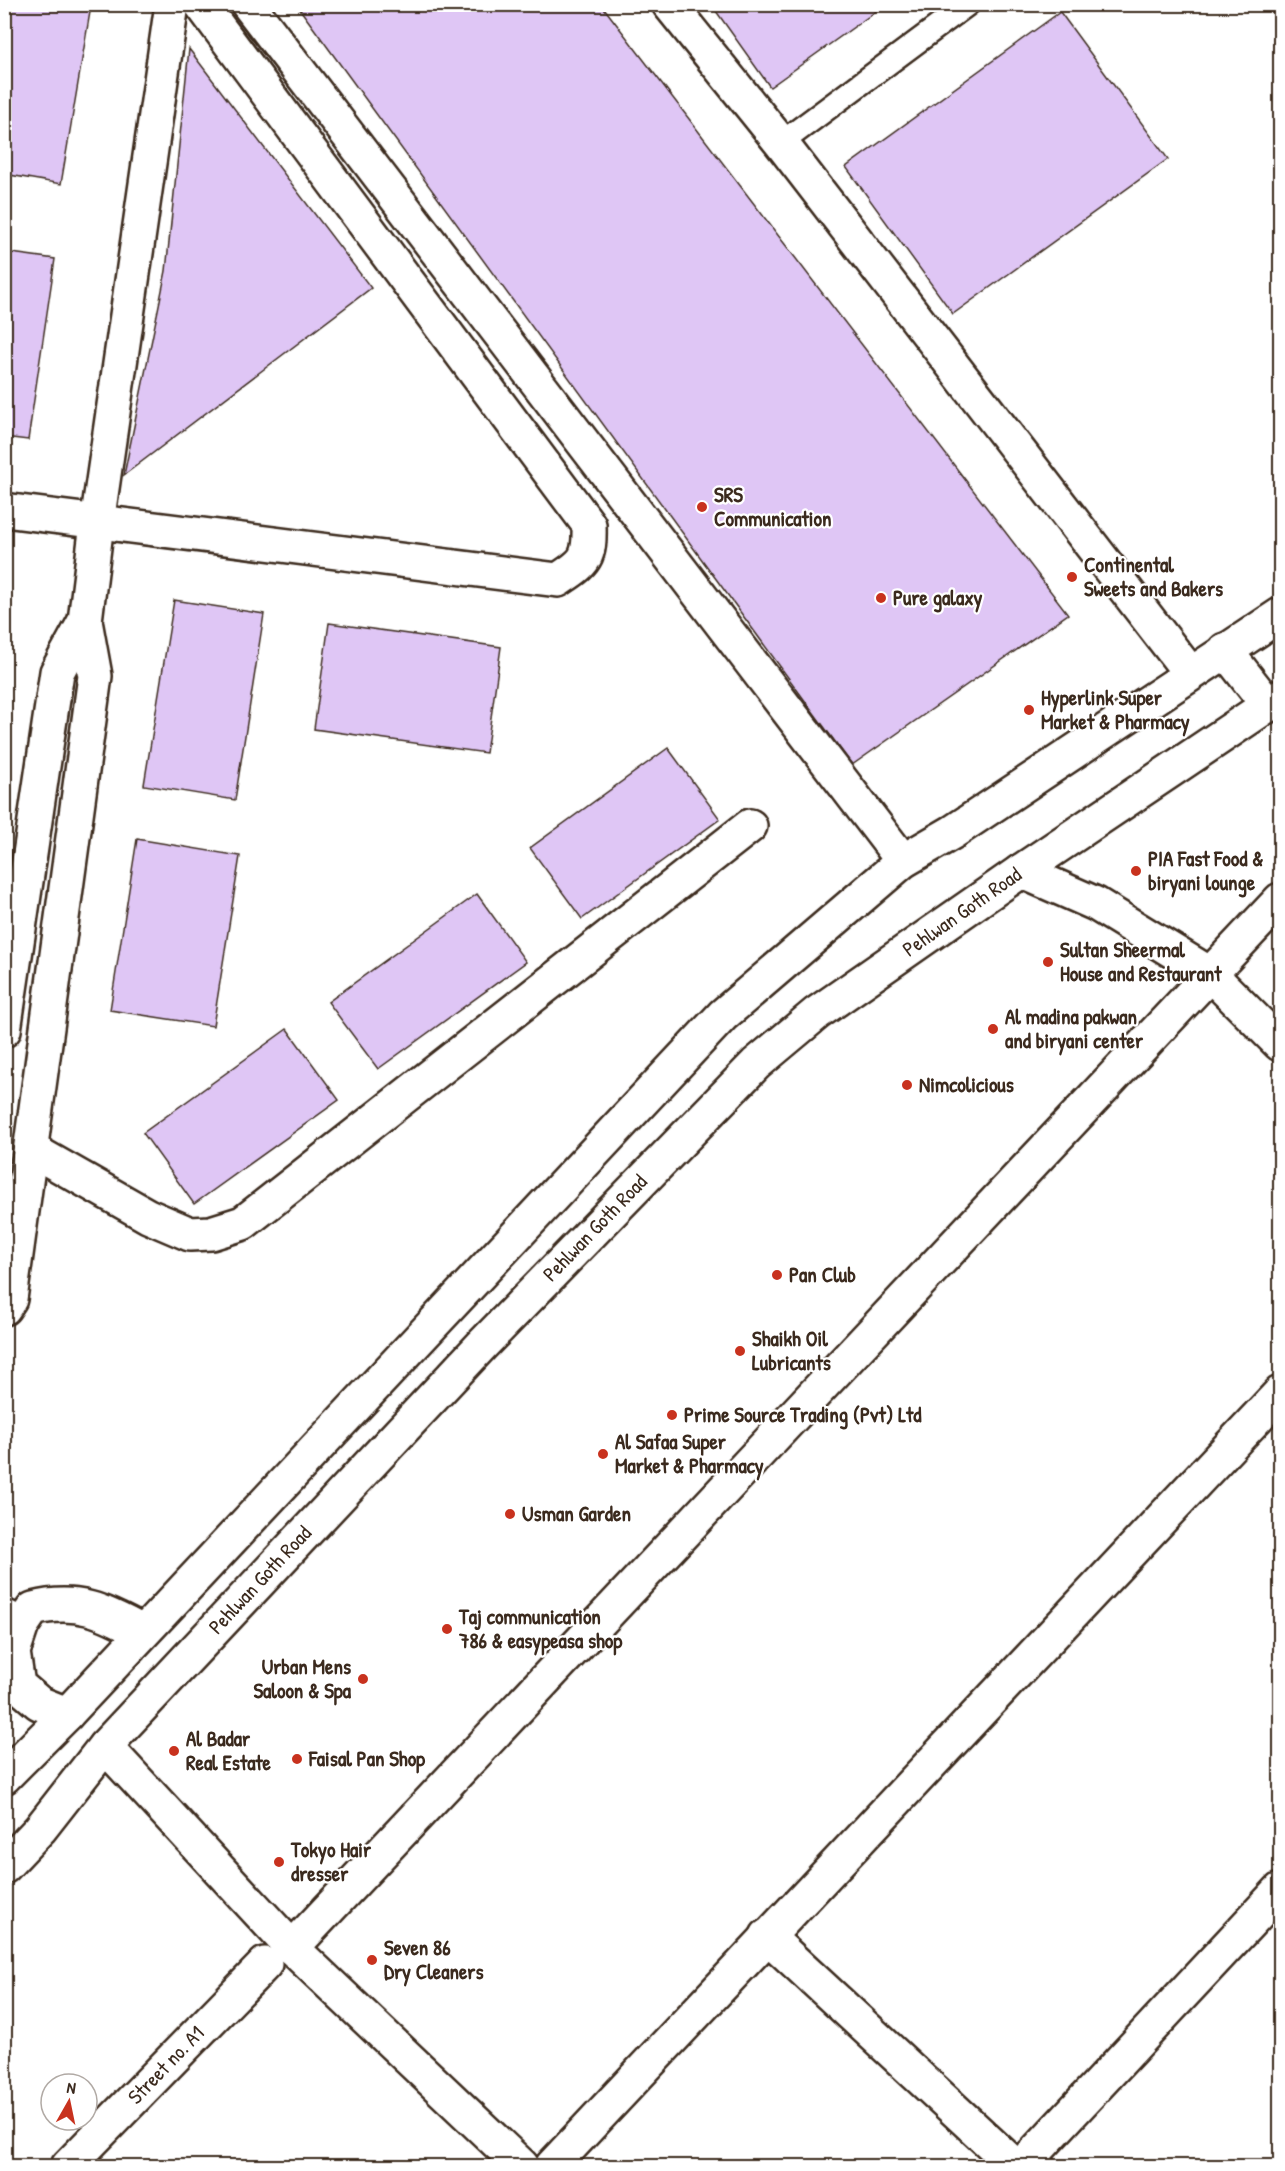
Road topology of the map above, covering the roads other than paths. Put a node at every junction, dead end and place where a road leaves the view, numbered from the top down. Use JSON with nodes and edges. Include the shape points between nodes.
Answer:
{"nodes":[{"id":1,"x":172,"y":4,"type":"edge"},
{"id":2,"x":201,"y":4,"type":"edge"},
{"id":3,"x":248,"y":4,"type":"edge"},
{"id":4,"x":669,"y":4,"type":"edge"},
{"id":5,"x":968,"y":4,"type":"edge"},
{"id":6,"x":781,"y":143,"type":"junction"},
{"id":7,"x":4,"y":510,"type":"edge"},
{"id":8,"x":97,"y":523,"type":"junction"},
{"id":9,"x":1281,"y":615,"type":"edge"},
{"id":10,"x":85,"y":621,"type":"junction"},
{"id":11,"x":1224,"y":650,"type":"junction"},
{"id":12,"x":1190,"y":674,"type":"junction"},
{"id":13,"x":1274,"y":701,"type":"edge"},
{"id":14,"x":750,"y":826,"type":"dead end"},
{"id":15,"x":903,"y":861,"type":"junction"},
{"id":16,"x":1021,"y":871,"type":"junction"},
{"id":17,"x":1281,"y":900,"type":"edge"},
{"id":18,"x":1210,"y":974,"type":"junction"},
{"id":19,"x":4,"y":1030,"type":"edge"},
{"id":20,"x":1281,"y":1044,"type":"edge"},
{"id":21,"x":32,"y":1150,"type":"junction"},
{"id":22,"x":4,"y":1308,"type":"edge"},
{"id":23,"x":1281,"y":1393,"type":"edge"},
{"id":24,"x":13,"y":1620,"type":"edge"},
{"id":25,"x":142,"y":1632,"type":"junction"},
{"id":26,"x":11,"y":1690,"type":"edge"},
{"id":27,"x":67,"y":1714,"type":"junction"},
{"id":28,"x":105,"y":1746,"type":"junction"},
{"id":29,"x":4,"y":1777,"type":"edge"},
{"id":30,"x":4,"y":1866,"type":"edge"},
{"id":31,"x":1281,"y":1890,"type":"edge"},
{"id":32,"x":766,"y":1936,"type":"junction"},
{"id":33,"x":278,"y":1956,"type":"junction"},
{"id":34,"x":68,"y":2166,"type":"edge"},
{"id":35,"x":522,"y":2166,"type":"edge"},
{"id":36,"x":552,"y":2166,"type":"edge"},
{"id":37,"x":1015,"y":2166,"type":"edge"},
{"id":38,"x":1022,"y":2166,"type":"edge"}],
"edges":[{"from":1,"to":8,"type":"street"},
{"from":2,"to":8,"type":"street","via":[[589,525],[590,551],[576,568],[558,580]]},
{"from":3,"to":15,"type":"street"},
{"from":4,"to":6,"type":"street"},
{"from":5,"to":6,"type":"lane"},
{"from":6,"to":12,"type":"street"},
{"from":7,"to":8,"type":"street"},
{"from":8,"to":10,"type":"street"},
{"from":9,"to":11,"type":"street"},
{"from":10,"to":19,"type":"street","via":[[57,672]]},
{"from":10,"to":21,"type":"street","via":[[95,676]]},
{"from":11,"to":12,"type":"street"},
{"from":11,"to":13,"type":"street"},
{"from":12,"to":15,"type":"street"},
{"from":13,"to":16,"type":"street","name":"Pehlwan Goth Road"},
{"from":14,"to":21,"type":"street","via":[[243,1223],[211,1233],[190,1234],[148,1216]]},
{"from":15,"to":25,"type":"street","via":[[723,1015]]},
{"from":16,"to":18,"type":"street","via":[[1096,904]]},
{"from":16,"to":28,"type":"street","name":"Pehlwan Goth Road","via":[[817,1013],[756,1064],[482,1345]]},
{"from":17,"to":18,"type":"street","name":"Street no. A1"},
{"from":18,"to":20,"type":"street"},
{"from":18,"to":33,"type":"street","name":"Street no. A1"},
{"from":21,"to":22,"type":"street","via":[[10,1299]]},
{"from":23,"to":32,"type":"street"},
{"from":24,"to":25,"type":"street","via":[[50,1605],[84,1606]]},
{"from":24,"to":26,"type":"street"},
{"from":25,"to":27,"type":"street"},
{"from":26,"to":27,"type":"street"},
{"from":27,"to":29,"type":"street"},
{"from":28,"to":30,"type":"street","name":"Pehlwan Goth Road","via":[[40,1829]]},
{"from":28,"to":33,"type":"street"},
{"from":31,"to":38,"type":"street"},
{"from":32,"to":36,"type":"street"},
{"from":32,"to":37,"type":"street"},
{"from":33,"to":34,"type":"street","name":"Street no. A1"},
{"from":33,"to":35,"type":"street"}]}
